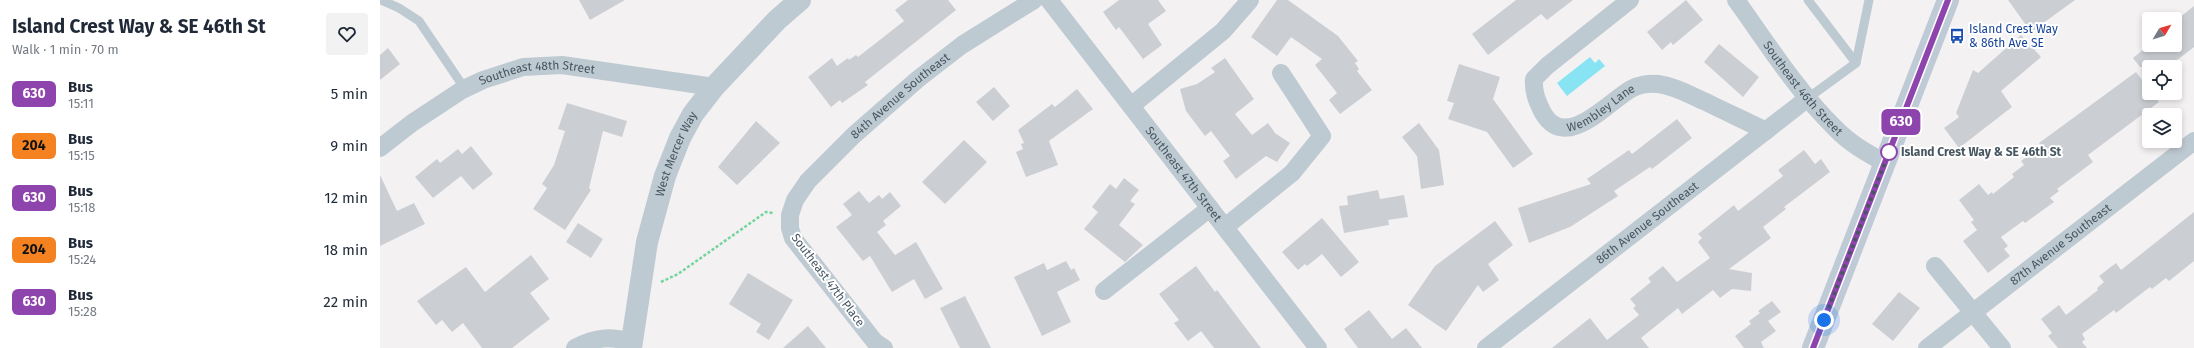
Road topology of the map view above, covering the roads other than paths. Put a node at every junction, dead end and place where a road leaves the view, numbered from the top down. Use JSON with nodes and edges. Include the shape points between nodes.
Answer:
{"nodes":[{"id":1,"x":381,"y":0,"type":"edge"},
{"id":2,"x":800,"y":0,"type":"edge"},
{"id":3,"x":1034,"y":0,"type":"edge"},
{"id":4,"x":1050,"y":0,"type":"edge"},
{"id":5,"x":1250,"y":0,"type":"edge"},
{"id":6,"x":1630,"y":0,"type":"edge"},
{"id":7,"x":1736,"y":0,"type":"edge"},
{"id":8,"x":1808,"y":0,"type":"edge"},
{"id":9,"x":1869,"y":0,"type":"edge"},
{"id":10,"x":1948,"y":0,"type":"edge"},
{"id":11,"x":1856,"y":63,"type":"junction"},
{"id":12,"x":1282,"y":73,"type":"dead end"},
{"id":13,"x":714,"y":87,"type":"junction"},
{"id":14,"x":465,"y":90,"type":"junction"},
{"id":15,"x":1808,"y":98,"type":"junction"},
{"id":16,"x":1131,"y":106,"type":"junction"},
{"id":17,"x":1766,"y":131,"type":"junction"},
{"id":18,"x":2194,"y":142,"type":"edge"},
{"id":19,"x":380,"y":148,"type":"edge"},
{"id":20,"x":1885,"y":163,"type":"junction"},
{"id":21,"x":1210,"y":208,"type":"junction"},
{"id":22,"x":790,"y":215,"type":"joint"},
{"id":23,"x":1224,"y":227,"type":"junction"},
{"id":24,"x":1935,"y":266,"type":"dead end"},
{"id":25,"x":1104,"y":291,"type":"dead end"},
{"id":26,"x":1973,"y":312,"type":"junction"},
{"id":27,"x":634,"y":346,"type":"edge"},
{"id":28,"x":878,"y":346,"type":"edge"},
{"id":29,"x":575,"y":348,"type":"edge"},
{"id":30,"x":1318,"y":348,"type":"edge"},
{"id":31,"x":1486,"y":348,"type":"edge"},
{"id":32,"x":1813,"y":348,"type":"edge"},
{"id":33,"x":1927,"y":348,"type":"edge"},
{"id":34,"x":2002,"y":348,"type":"edge"}],
"edges":[{"from":1,"to":14,"type":"lane","via":[[399,8],[419,22]]},
{"from":2,"to":13,"type":"street","name":"West Mercer Way","via":[[777,20]]},
{"from":3,"to":22,"type":"street","name":"84th Avenue Southeast","via":[[962,45],[906,89],[854,135],[808,181],[795,200]]},
{"from":4,"to":16,"type":"street","name":"Southeast 47th Street"},
{"from":5,"to":16,"type":"street","via":[[1222,31]]},
{"from":6,"to":17,"type":"street","name":"Wembley Lane","via":[[1534,79],[1537,101],[1554,126],[1579,126],[1632,88],[1644,84],[1657,84],[1675,88]]},
{"from":7,"to":15,"type":"street","name":"Southeast 46th Street"},
{"from":8,"to":11,"type":"lane"},
{"from":9,"to":11,"type":"lane"},
{"from":10,"to":20,"type":"main road"},
{"from":11,"to":15,"type":"lane"},
{"from":12,"to":23,"type":"street","via":[[1322,136],[1292,173]]},
{"from":13,"to":14,"type":"street","name":"Southeast 48th Street","via":[[562,65],[523,67],[483,80]]},
{"from":13,"to":27,"type":"street","name":"West Mercer Way","via":[[693,114],[665,176],[647,242]]},
{"from":14,"to":19,"type":"street","name":"Southeast 48th Street","via":[[442,102]]},
{"from":15,"to":17,"type":"street","name":"86th Avenue Southeast"},
{"from":15,"to":20,"type":"street","name":"Southeast 46th Street","via":[[1835,128],[1855,145]]},
{"from":16,"to":21,"type":"street","name":"Southeast 47th Street"},
{"from":17,"to":31,"type":"street","name":"86th Avenue Southeast"},
{"from":18,"to":26,"type":"street","name":"87th Avenue Southeast"},
{"from":20,"to":32,"type":"main road"},
{"from":21,"to":23,"type":"street","name":"Southeast 47th Street"},
{"from":21,"to":25,"type":"street"},
{"from":22,"to":28,"type":"street","name":"Southeast 47th Place","via":[[793,238]]},
{"from":23,"to":30,"type":"street","name":"Southeast 47th Street"},
{"from":24,"to":26,"type":"street"},
{"from":26,"to":33,"type":"street","name":"87th Avenue Southeast"},
{"from":26,"to":34,"type":"street"},
{"from":27,"to":29,"type":"street","via":[[614,337],[601,338]]}]}
